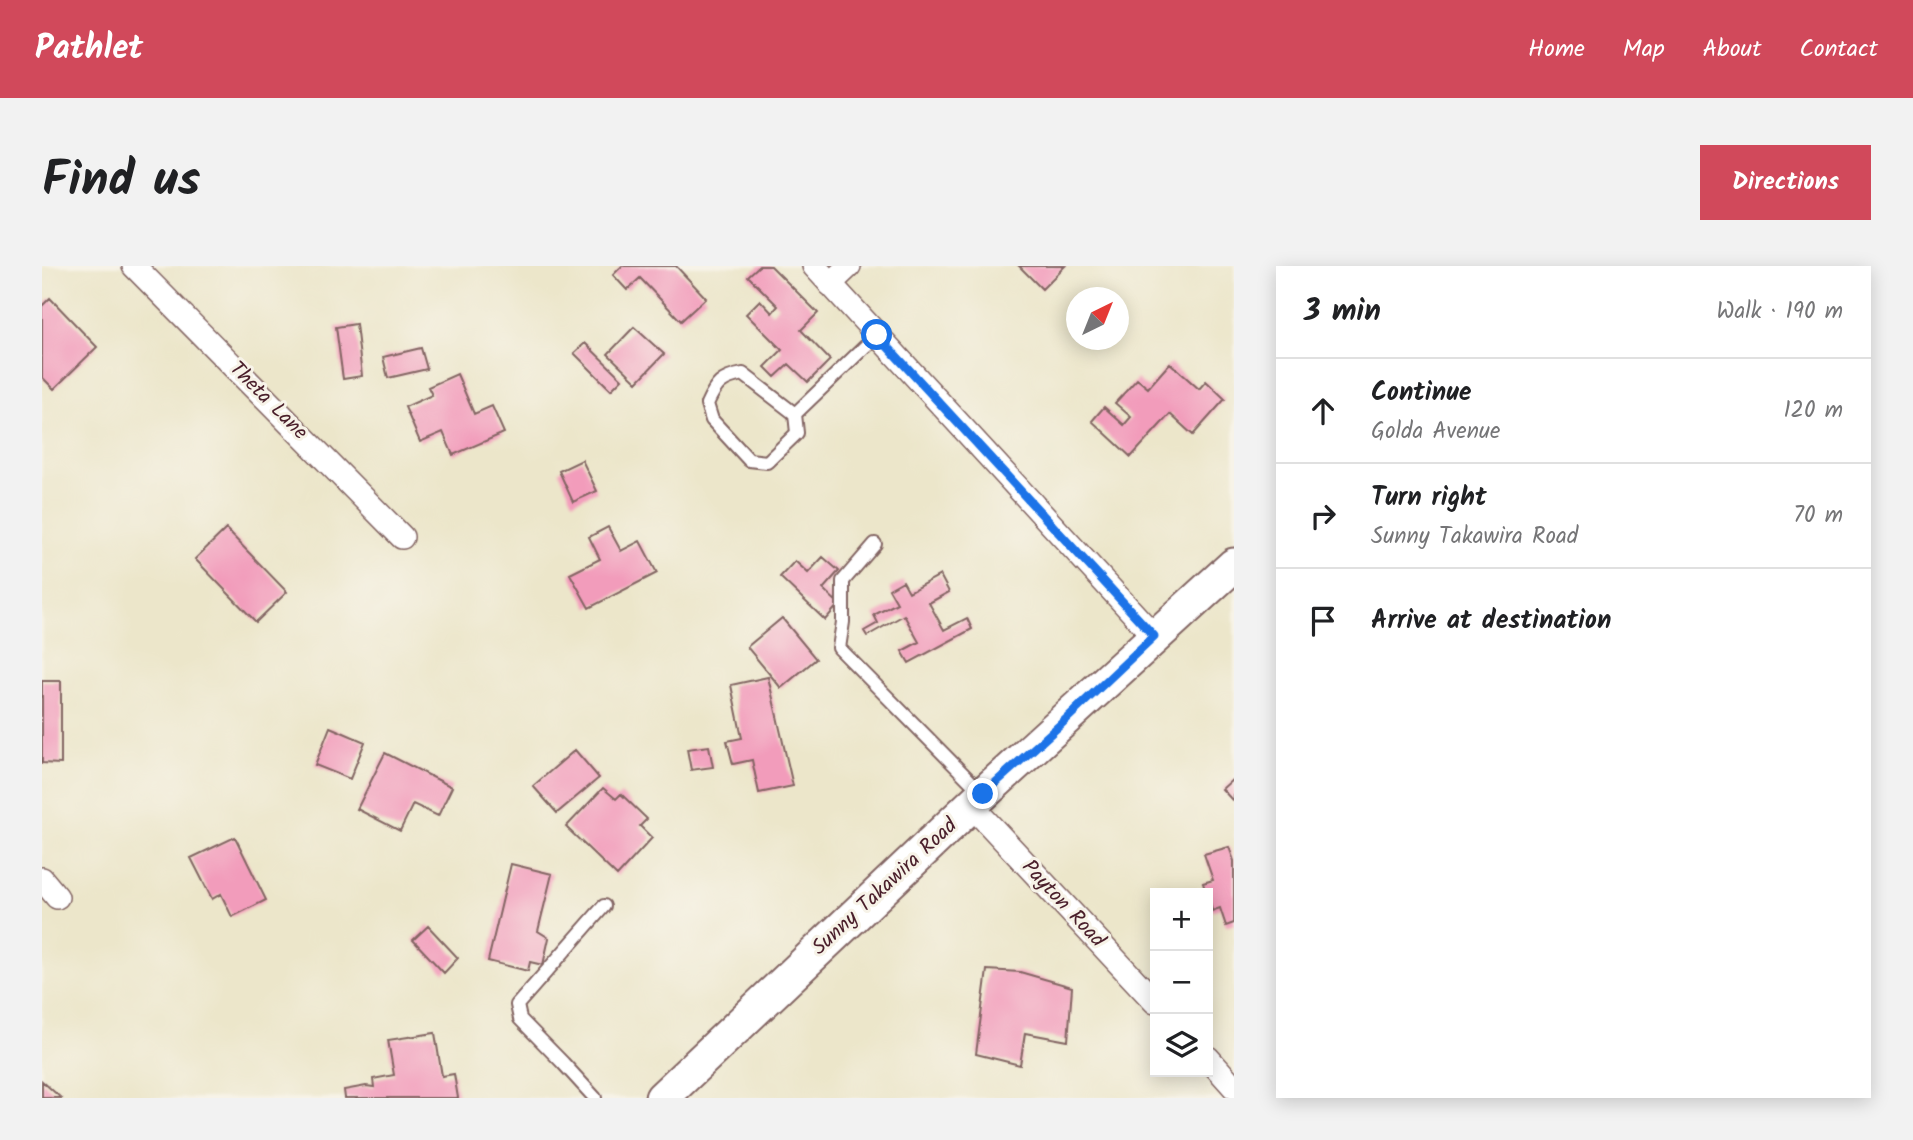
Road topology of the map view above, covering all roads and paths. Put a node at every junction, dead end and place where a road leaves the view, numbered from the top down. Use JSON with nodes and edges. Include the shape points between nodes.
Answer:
{"nodes":[{"id":1,"x":134,"y":266,"type":"edge"},
{"id":2,"x":814,"y":266,"type":"edge"},
{"id":3,"x":849,"y":266,"type":"edge"},
{"id":4,"x":830,"y":284,"type":"junction"},
{"id":5,"x":877,"y":335,"type":"junction"},
{"id":6,"x":795,"y":414,"type":"junction"},
{"id":7,"x":402,"y":537,"type":"dead end"},
{"id":8,"x":875,"y":544,"type":"dead end"},
{"id":9,"x":1234,"y":565,"type":"edge"},
{"id":10,"x":1154,"y":636,"type":"junction"},
{"id":11,"x":977,"y":799,"type":"junction"},
{"id":12,"x":42,"y":879,"type":"edge"},
{"id":13,"x":57,"y":897,"type":"dead end"},
{"id":14,"x":604,"y":906,"type":"dead end"},
{"id":15,"x":1150,"y":996,"type":"edge"},
{"id":16,"x":1213,"y":1064,"type":"edge"},
{"id":17,"x":1234,"y":1087,"type":"edge"},
{"id":18,"x":595,"y":1098,"type":"edge"},
{"id":19,"x":662,"y":1098,"type":"edge"}],
"edges":[{"from":1,"to":7,"type":"street","name":"Theta Lane"},
{"from":2,"to":4,"type":"street"},
{"from":3,"to":4,"type":"street"},
{"from":4,"to":5,"type":"street"},
{"from":5,"to":6,"type":"lane"},
{"from":5,"to":10,"type":"street"},
{"from":6,"to":6,"type":"lane","via":[[743,374],[727,377],[714,387],[706,404],[712,420],[749,460],[767,462],[787,443],[797,433]]},
{"from":8,"to":11,"type":"lane","via":[[843,581],[839,648]]},
{"from":9,"to":10,"type":"main road","name":"Sunny Takawira Road"},
{"from":10,"to":11,"type":"main road","name":"Sunny Takawira Road"},
{"from":11,"to":15,"type":"street","name":"Payton Road"},
{"from":11,"to":19,"type":"main road","name":"Sunny Takawira Road"},
{"from":12,"to":13,"type":"street"},
{"from":14,"to":18,"type":"lane","via":[[517,1005],[520,1019]]},
{"from":16,"to":17,"type":"street"}]}
